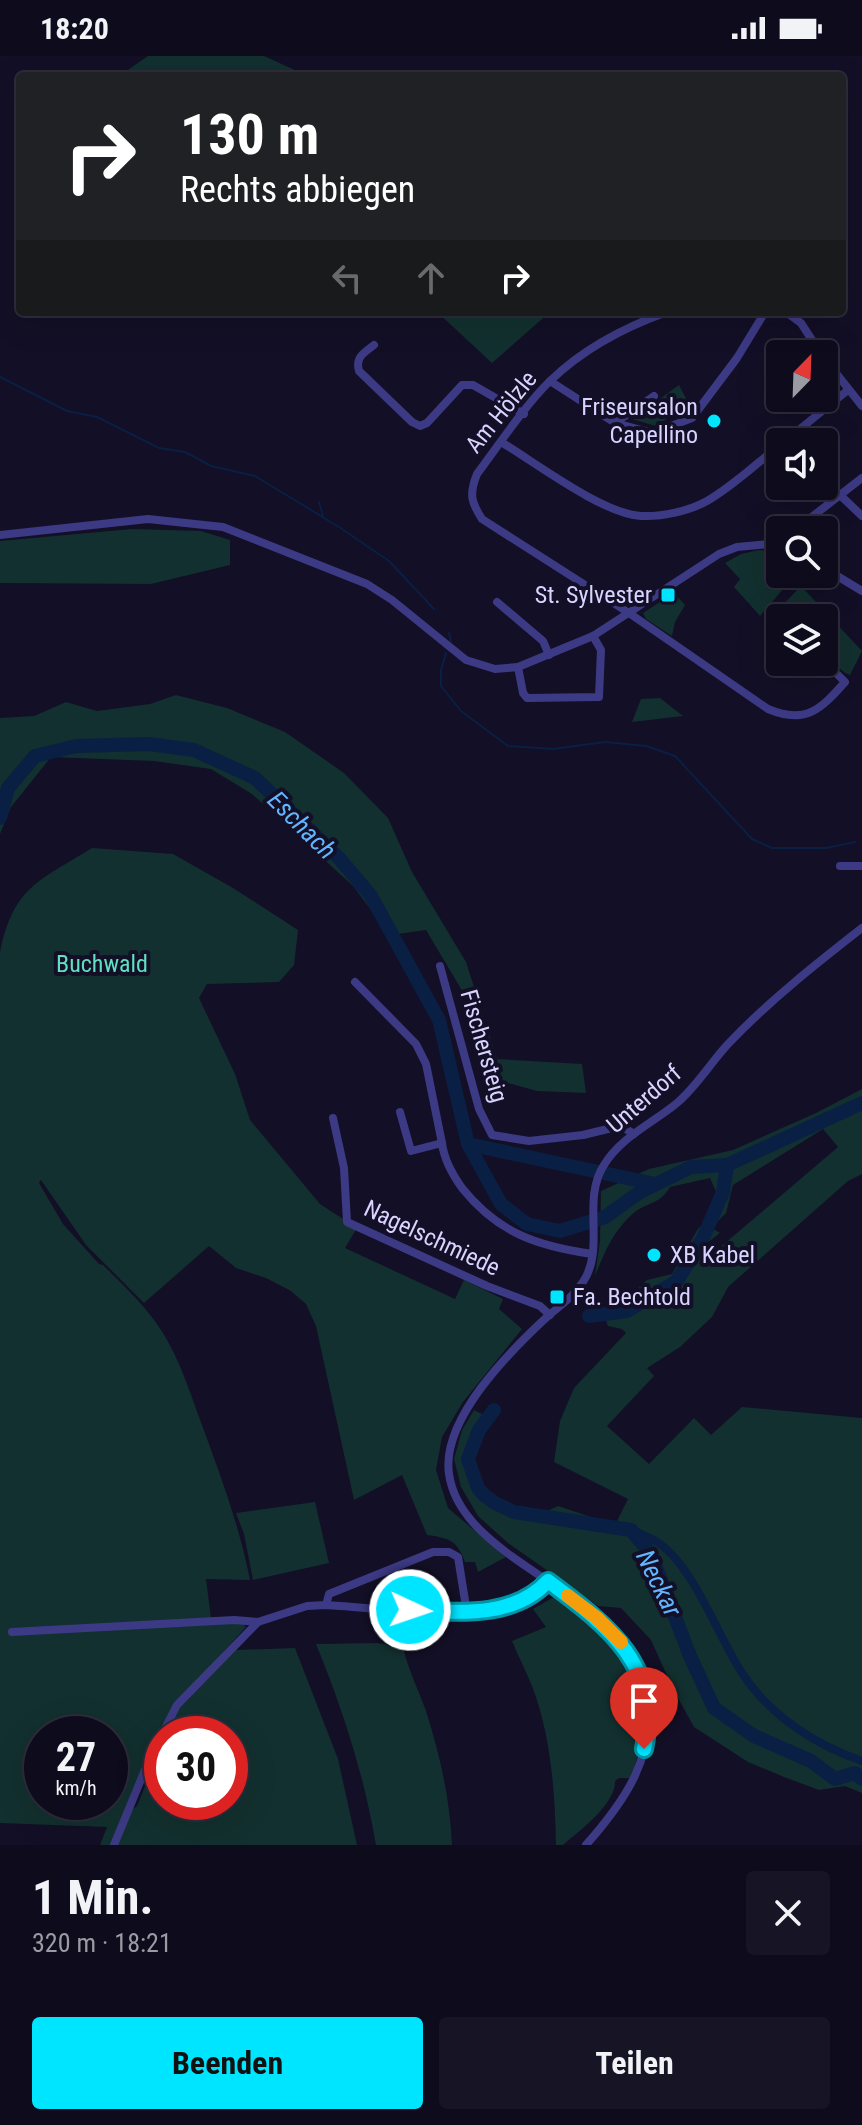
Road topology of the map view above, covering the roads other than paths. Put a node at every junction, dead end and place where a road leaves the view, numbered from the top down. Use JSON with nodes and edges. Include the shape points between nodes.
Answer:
{"nodes":[{"id":1,"x":657,"y":316,"type":"edge"},
{"id":2,"x":763,"y":316,"type":"edge"},
{"id":3,"x":791,"y":316,"type":"edge"},
{"id":4,"x":812,"y":340,"type":"edge"},
{"id":5,"x":374,"y":345,"type":"dead end"},
{"id":6,"x":838,"y":376,"type":"edge"},
{"id":7,"x":550,"y":381,"type":"junction"},
{"id":8,"x":848,"y":390,"type":"junction"},
{"id":9,"x":654,"y":396,"type":"dead end"},
{"id":10,"x":862,"y":406,"type":"edge"},
{"id":11,"x":524,"y":414,"type":"junction"},
{"id":12,"x":615,"y":423,"type":"junction"},
{"id":13,"x":802,"y":428,"type":"edge"},
{"id":14,"x":501,"y":442,"type":"junction"},
{"id":15,"x":766,"y":457,"type":"edge"},
{"id":16,"x":862,"y":478,"type":"edge"},
{"id":17,"x":840,"y":495,"type":"junction"},
{"id":18,"x":813,"y":516,"type":"edge"},
{"id":19,"x":862,"y":516,"type":"edge"},
{"id":20,"x":0,"y":535,"type":"edge"},
{"id":21,"x":766,"y":544,"type":"edge"},
{"id":22,"x":838,"y":576,"type":"edge"},
{"id":23,"x":862,"y":591,"type":"edge"},
{"id":24,"x":497,"y":602,"type":"dead end"},
{"id":25,"x":629,"y":613,"type":"junction"},
{"id":26,"x":593,"y":636,"type":"junction"},
{"id":27,"x":549,"y":655,"type":"junction"},
{"id":28,"x":518,"y":667,"type":"junction"},
{"id":29,"x":838,"y":675,"type":"edge"},
{"id":30,"x":840,"y":866,"type":"dead end"},
{"id":31,"x":862,"y":866,"type":"edge"},
{"id":32,"x":862,"y":928,"type":"edge"},
{"id":33,"x":440,"y":966,"type":"dead end"},
{"id":34,"x":355,"y":982,"type":"dead end"},
{"id":35,"x":400,"y":1112,"type":"dead end"},
{"id":36,"x":333,"y":1118,"type":"dead end"},
{"id":37,"x":634,"y":1134,"type":"junction"},
{"id":38,"x":442,"y":1143,"type":"junction"},
{"id":39,"x":592,"y":1254,"type":"junction"},
{"id":40,"x":550,"y":1315,"type":"junction"},
{"id":41,"x":548,"y":1581,"type":"junction"},
{"id":42,"x":326,"y":1605,"type":"junction"},
{"id":43,"x":467,"y":1613,"type":"junction"},
{"id":44,"x":258,"y":1622,"type":"junction"},
{"id":45,"x":12,"y":1632,"type":"dead end"},
{"id":46,"x":114,"y":1845,"type":"edge"},
{"id":47,"x":586,"y":1845,"type":"edge"}],
"edges":[{"from":1,"to":7,"type":"street","name":"Am Hölzle","via":[[603,341]]},
{"from":2,"to":12,"type":"street","via":[[692,418],[653,433]]},
{"from":3,"to":4,"type":"street"},
{"from":5,"to":11,"type":"street","via":[[359,357],[359,371],[420,426],[462,385],[473,385]]},
{"from":6,"to":8,"type":"street"},
{"from":7,"to":11,"type":"street","name":"Am Hölzle"},
{"from":7,"to":12,"type":"street"},
{"from":8,"to":10,"type":"street"},
{"from":8,"to":13,"type":"street"},
{"from":9,"to":12,"type":"street"},
{"from":11,"to":14,"type":"street","name":"Am Hölzle"},
{"from":14,"to":15,"type":"street","via":[[610,508],[641,516],[679,512],[705,502]]},
{"from":14,"to":25,"type":"street","name":"Am Hölzle","via":[[471,491],[482,519]]},
{"from":16,"to":17,"type":"street"},
{"from":17,"to":18,"type":"street"},
{"from":17,"to":19,"type":"street"},
{"from":20,"to":28,"type":"street","via":[[148,519],[223,527],[367,584],[466,660],[495,669]]},
{"from":21,"to":25,"type":"street","via":[[719,554]]},
{"from":22,"to":23,"type":"street"},
{"from":24,"to":27,"type":"street","via":[[543,641]]},
{"from":25,"to":26,"type":"street"},
{"from":25,"to":29,"type":"street","via":[[781,714],[797,716],[819,709],[845,682]]},
{"from":26,"to":27,"type":"street"},
{"from":26,"to":28,"type":"street","via":[[601,650],[599,697],[527,698]]},
{"from":27,"to":28,"type":"street"},
{"from":30,"to":31,"type":"street"},
{"from":32,"to":37,"type":"street","name":"Unterdorf","via":[[758,1015],[679,1101]]},
{"from":33,"to":37,"type":"street","name":"Fischersteig","via":[[479,1109],[492,1135],[529,1141],[616,1127]]},
{"from":34,"to":38,"type":"street","via":[[416,1044],[426,1064]]},
{"from":35,"to":38,"type":"street","via":[[411,1151]]},
{"from":36,"to":40,"type":"street","name":"Nagelschmiede","via":[[344,1168],[347,1222],[540,1306]]},
{"from":37,"to":39,"type":"street","name":"Unterdorf","via":[[598,1175]]},
{"from":38,"to":39,"type":"street","via":[[453,1176],[496,1223],[517,1235]]},
{"from":39,"to":40,"type":"street","name":"Unterdorf","via":[[585,1280]]},
{"from":40,"to":41,"type":"street","name":"Unterdorf","via":[[468,1405],[450,1443],[449,1476],[471,1522]]},
{"from":41,"to":43,"type":"street","via":[[530,1597],[492,1611]]},
{"from":41,"to":47,"type":"street","name":"Unterdorf","via":[[624,1646],[639,1674],[648,1714],[633,1784]]},
{"from":42,"to":43,"type":"street"},
{"from":42,"to":43,"type":"street","via":[[329,1594],[442,1551],[458,1557]]},
{"from":42,"to":44,"type":"street"},
{"from":44,"to":45,"type":"street"},
{"from":44,"to":46,"type":"street","via":[[177,1705]]}]}
